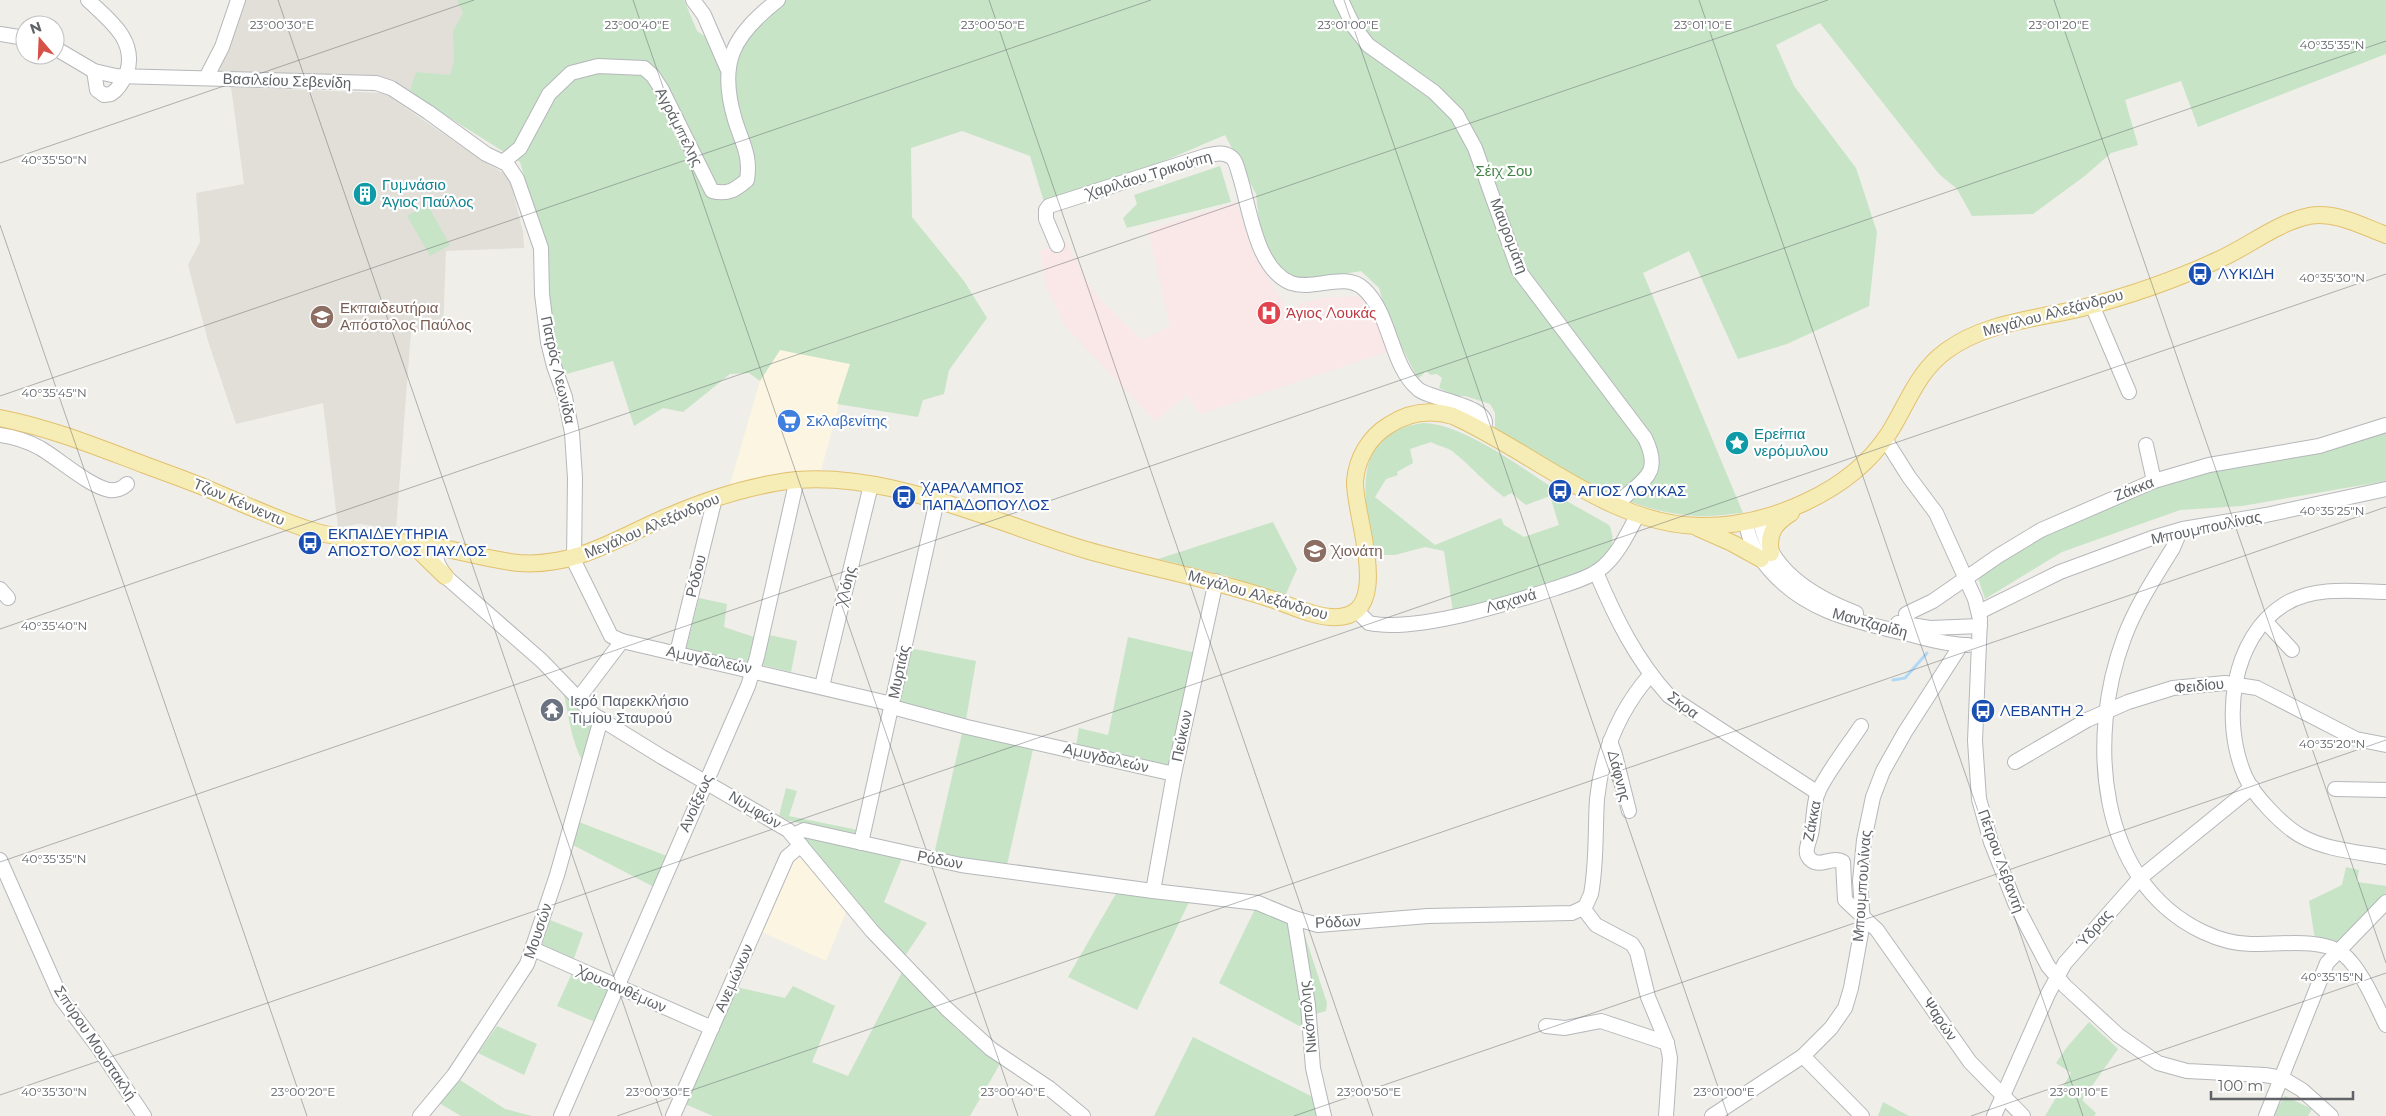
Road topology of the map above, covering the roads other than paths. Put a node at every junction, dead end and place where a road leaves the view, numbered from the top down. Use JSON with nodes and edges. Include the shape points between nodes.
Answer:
{"nodes":[{"id":1,"x":88,"y":0,"type":"edge"},
{"id":2,"x":238,"y":0,"type":"edge"},
{"id":3,"x":693,"y":0,"type":"edge"},
{"id":4,"x":778,"y":0,"type":"edge"},
{"id":5,"x":1341,"y":0,"type":"edge"},
{"id":6,"x":0,"y":34,"type":"edge"},
{"id":7,"x":15,"y":36,"type":"edge"},
{"id":8,"x":65,"y":54,"type":"edge"},
{"id":9,"x":728,"y":68,"type":"junction"},
{"id":10,"x":94,"y":71,"type":"junction"},
{"id":11,"x":125,"y":77,"type":"junction"},
{"id":12,"x":206,"y":78,"type":"junction"},
{"id":13,"x":503,"y":162,"type":"junction"},
{"id":14,"x":2386,"y":235,"type":"edge"},
{"id":15,"x":1057,"y":245,"type":"dead end"},
{"id":16,"x":2092,"y":305,"type":"junction"},
{"id":17,"x":2128,"y":392,"type":"dead end"},
{"id":18,"x":0,"y":418,"type":"edge"},
{"id":19,"x":2386,"y":425,"type":"edge"},
{"id":20,"x":1482,"y":430,"type":"junction"},
{"id":21,"x":0,"y":435,"type":"edge"},
{"id":22,"x":1885,"y":439,"type":"junction"},
{"id":23,"x":2146,"y":445,"type":"dead end"},
{"id":24,"x":797,"y":480,"type":"junction"},
{"id":25,"x":2154,"y":480,"type":"junction"},
{"id":26,"x":127,"y":484,"type":"dead end"},
{"id":27,"x":871,"y":485,"type":"junction"},
{"id":28,"x":2386,"y":490,"type":"edge"},
{"id":29,"x":716,"y":498,"type":"junction"},
{"id":30,"x":937,"y":500,"type":"junction"},
{"id":31,"x":1812,"y":500,"type":"junction"},
{"id":32,"x":1616,"y":505,"type":"junction"},
{"id":33,"x":1638,"y":514,"type":"junction"},
{"id":34,"x":1753,"y":520,"type":"junction"},
{"id":35,"x":1691,"y":526,"type":"junction"},
{"id":36,"x":2178,"y":531,"type":"junction"},
{"id":37,"x":411,"y":543,"type":"junction"},
{"id":38,"x":442,"y":548,"type":"junction"},
{"id":39,"x":1766,"y":556,"type":"junction"},
{"id":40,"x":574,"y":558,"type":"junction"},
{"id":41,"x":1596,"y":572,"type":"junction"},
{"id":42,"x":444,"y":576,"type":"junction"},
{"id":43,"x":1967,"y":578,"type":"junction"},
{"id":44,"x":1216,"y":581,"type":"junction"},
{"id":45,"x":2386,"y":592,"type":"edge"},
{"id":46,"x":1356,"y":610,"type":"junction"},
{"id":47,"x":1906,"y":614,"type":"dead end"},
{"id":48,"x":1979,"y":619,"type":"junction"},
{"id":49,"x":2264,"y":621,"type":"junction"},
{"id":50,"x":622,"y":641,"type":"junction"},
{"id":51,"x":1961,"y":645,"type":"junction"},
{"id":52,"x":1979,"y":646,"type":"junction"},
{"id":53,"x":2292,"y":650,"type":"dead end"},
{"id":54,"x":677,"y":653,"type":"junction"},
{"id":55,"x":753,"y":670,"type":"junction"},
{"id":56,"x":1651,"y":674,"type":"junction"},
{"id":57,"x":2236,"y":683,"type":"junction"},
{"id":58,"x":822,"y":686,"type":"junction"},
{"id":59,"x":578,"y":699,"type":"junction"},
{"id":60,"x":892,"y":705,"type":"junction"},
{"id":61,"x":2107,"y":711,"type":"junction"},
{"id":62,"x":601,"y":719,"type":"junction"},
{"id":63,"x":1861,"y":726,"type":"dead end"},
{"id":64,"x":1610,"y":741,"type":"junction"},
{"id":65,"x":2386,"y":745,"type":"edge"},
{"id":66,"x":2015,"y":762,"type":"dead end"},
{"id":67,"x":1174,"y":774,"type":"junction"},
{"id":68,"x":706,"y":781,"type":"junction"},
{"id":69,"x":2252,"y":788,"type":"junction"},
{"id":70,"x":2335,"y":790,"type":"dead end"},
{"id":71,"x":2386,"y":790,"type":"edge"},
{"id":72,"x":1818,"y":793,"type":"junction"},
{"id":73,"x":1629,"y":811,"type":"dead end"},
{"id":74,"x":797,"y":840,"type":"junction"},
{"id":75,"x":861,"y":843,"type":"junction"},
{"id":76,"x":2386,"y":857,"type":"edge"},
{"id":77,"x":0,"y":860,"type":"edge"},
{"id":78,"x":2140,"y":878,"type":"junction"},
{"id":79,"x":1153,"y":891,"type":"junction"},
{"id":80,"x":2386,"y":902,"type":"edge"},
{"id":81,"x":1583,"y":908,"type":"junction"},
{"id":82,"x":1863,"y":917,"type":"junction"},
{"id":83,"x":1294,"y":918,"type":"junction"},
{"id":84,"x":533,"y":949,"type":"junction"},
{"id":85,"x":2337,"y":951,"type":"junction"},
{"id":86,"x":2056,"y":977,"type":"junction"},
{"id":87,"x":617,"y":986,"type":"junction"},
{"id":88,"x":2386,"y":1025,"type":"edge"},
{"id":89,"x":1546,"y":1026,"type":"dead end"},
{"id":90,"x":712,"y":1028,"type":"junction"},
{"id":91,"x":1667,"y":1043,"type":"junction"},
{"id":92,"x":1803,"y":1056,"type":"junction"},
{"id":93,"x":2282,"y":1078,"type":"junction"},
{"id":94,"x":2003,"y":1097,"type":"junction"},
{"id":95,"x":2323,"y":1113,"type":"edge"},
{"id":96,"x":144,"y":1116,"type":"edge"},
{"id":97,"x":420,"y":1116,"type":"edge"},
{"id":98,"x":561,"y":1116,"type":"edge"},
{"id":99,"x":673,"y":1116,"type":"edge"},
{"id":100,"x":1083,"y":1116,"type":"edge"},
{"id":101,"x":1324,"y":1116,"type":"edge"},
{"id":102,"x":1666,"y":1116,"type":"edge"},
{"id":103,"x":1712,"y":1116,"type":"edge"},
{"id":104,"x":1862,"y":1116,"type":"edge"},
{"id":105,"x":1994,"y":1116,"type":"edge"},
{"id":106,"x":2023,"y":1116,"type":"edge"},
{"id":107,"x":2266,"y":1116,"type":"edge"}],
"edges":[{"from":1,"to":11,"type":"street","via":[[117,28],[126,43],[130,56]]},
{"from":2,"to":12,"type":"street","via":[[222,47]]},
{"from":3,"to":9,"type":"street","name":"Αγράμπελης","via":[[704,15]]},
{"from":4,"to":9,"type":"street","name":"Αγράμπελης","via":[[741,37]]},
{"from":5,"to":32,"type":"street","name":"Μαυρομάτη","via":[[1354,27],[1368,45],[1434,92],[1457,115],[1475,148],[1519,271],[1645,438],[1653,457],[1652,469]]},
{"from":6,"to":7,"type":"street"},
{"from":8,"to":10,"type":"street","name":"Βασιλείου Σεβενίδη"},
{"from":9,"to":13,"type":"street","name":"Αγράμπελης","via":[[735,120],[746,144],[749,168],[747,180],[731,192],[722,194],[712,190],[662,90],[644,68],[598,66],[571,74],[549,94],[520,148]]},
{"from":10,"to":11,"type":"street","name":"Βασιλείου Σεβενίδη"},
{"from":10,"to":11,"type":"street","via":[[96,87],[104,94],[114,92]]},
{"from":11,"to":12,"type":"street","name":"Βασιλείου Σεβενίδη"},
{"from":12,"to":13,"type":"street","name":"Βασιλείου Σεβενίδη","via":[[376,83],[391,88],[486,154]]},
{"from":13,"to":40,"type":"street","name":"Πατρός Λεωνίδα","via":[[516,176],[541,248],[548,342],[567,404],[574,449]]},
{"from":14,"to":16,"type":"main road","name":"Μεγάλου Αλεξάνδρου","via":[[2338,218],[2306,217],[2208,265]]},
{"from":15,"to":20,"type":"street","name":"Χαριλάου Τρικούπη","via":[[1045,215],[1049,206],[1205,156],[1221,153],[1230,156],[1240,175],[1265,260],[1274,272],[1301,285],[1352,282],[1364,289],[1378,310],[1404,369],[1418,389],[1428,396],[1478,411],[1484,418]]},
{"from":16,"to":17,"type":"street"},
{"from":16,"to":22,"type":"main road","name":"Μεγάλου Αλεξάνδρου","via":[[1994,328],[1953,346],[1937,358],[1919,379]]},
{"from":18,"to":37,"type":"main road","name":"Τζων Κέννεντυ","via":[[79,439],[311,531]]},
{"from":19,"to":25,"type":"street","name":"Ζάκκα","via":[[2319,446],[2209,465]]},
{"from":20,"to":32,"type":"main road","name":"Μεγάλου Αλεξάνδρου"},
{"from":20,"to":46,"type":"main road","name":"Μεγάλου Αλεξάνδρου","via":[[1447,414],[1417,413],[1384,428],[1364,450],[1355,485],[1369,580],[1365,598]]},
{"from":21,"to":26,"type":"street","via":[[38,447],[68,468],[110,490]]},
{"from":22,"to":31,"type":"main road","name":"Μεγάλου Αλεξάνδρου","via":[[1853,471]]},
{"from":22,"to":43,"type":"street","name":"Πέτρου Λεβαντή","via":[[1936,513]]},
{"from":23,"to":25,"type":"street"},
{"from":24,"to":27,"type":"main road","name":"Μεγάλου Αλεξάνδρου"},
{"from":24,"to":29,"type":"main road","name":"Μεγάλου Αλεξάνδρου"},
{"from":24,"to":55,"type":"street","name":"Ανοίξεως"},
{"from":25,"to":43,"type":"street","name":"Ζάκκα","via":[[2041,530]]},
{"from":27,"to":30,"type":"main road","name":"Μεγάλου Αλεξάνδρου"},
{"from":27,"to":58,"type":"street","name":"Χλόης"},
{"from":28,"to":36,"type":"street","name":"Μπουμπουλίνας"},
{"from":29,"to":40,"type":"main road","name":"Μεγάλου Αλεξάνδρου"},
{"from":29,"to":54,"type":"street","name":"Ρόδου"},
{"from":30,"to":44,"type":"main road","name":"Μεγάλου Αλεξάνδρου","via":[[1094,552]]},
{"from":30,"to":60,"type":"street","name":"Μυρτιάς"},
{"from":31,"to":34,"type":"main road","name":"Μεγάλου Αλεξάνδρου","via":[[1782,513]]},
{"from":31,"to":39,"type":"main road","via":[[1774,526]]},
{"from":32,"to":33,"type":"main road","name":"Μεγάλου Αλεξάνδρου"},
{"from":33,"to":35,"type":"main road","name":"Μεγάλου Αλεξάνδρου"},
{"from":33,"to":41,"type":"street","name":"Λαχανά","via":[[1615,552]]},
{"from":34,"to":35,"type":"main road","name":"Μεγάλου Αλεξάνδρου"},
{"from":34,"to":39,"type":"street","name":"Μαντζαρίδη","via":[[1750,543]]},
{"from":35,"to":39,"type":"main road"},
{"from":36,"to":48,"type":"street","name":"Μπουμπουλίνας","via":[[2060,572]]},
{"from":36,"to":61,"type":"street","via":[[2176,542],[2123,639]]},
{"from":37,"to":38,"type":"main road","name":"Τζων Κέννεντυ"},
{"from":37,"to":42,"type":"main road"},
{"from":38,"to":40,"type":"main road","name":"Τζων Κέννεντυ","via":[[525,563],[553,563]]},
{"from":38,"to":42,"type":"street","via":[[438,564]]},
{"from":39,"to":48,"type":"street","name":"Μαντζαρίδη","via":[[1805,588],[1864,616],[1930,628]]},
{"from":39,"to":51,"type":"street","name":"Μαντζαρίδη","via":[[1779,580],[1798,597],[1823,611],[1862,624]]},
{"from":40,"to":50,"type":"street","via":[[576,568],[612,636]]},
{"from":41,"to":46,"type":"street","name":"Λαχανά","via":[[1528,597],[1438,619],[1373,624]]},
{"from":41,"to":56,"type":"street","name":"Σκρα","via":[[1626,636]]},
{"from":42,"to":59,"type":"street","name":"Νυμφών","via":[[542,661]]},
{"from":43,"to":47,"type":"street","name":"Ζάκκα","via":[[1933,601]]},
{"from":43,"to":48,"type":"street","name":"Πέτρου Λεβαντή"},
{"from":44,"to":46,"type":"main road","name":"Μεγάλου Αλεξάνδρου","via":[[1325,616],[1340,617]]},
{"from":44,"to":67,"type":"street","name":"Πεύκων"},
{"from":45,"to":49,"type":"street","via":[[2306,595],[2285,604]]},
{"from":48,"to":52,"type":"street","name":"Πέτρου Λεβαντή"},
{"from":49,"to":53,"type":"street"},
{"from":49,"to":57,"type":"street","via":[[2255,633]]},
{"from":50,"to":54,"type":"street","name":"Αμυγδαλεών"},
{"from":50,"to":59,"type":"street"},
{"from":51,"to":52,"type":"street","name":"Μαντζαρίδη"},
{"from":51,"to":82,"type":"street","name":"Μπουμπουλίνας","via":[[1905,732],[1876,788],[1862,858]]},
{"from":52,"to":86,"type":"street","name":"Πέτρου Λεβαντή","via":[[1975,750],[1982,813],[2021,916]]},
{"from":54,"to":55,"type":"street","name":"Αμυγδαλεών"},
{"from":55,"to":58,"type":"street","name":"Αμυγδαλεών"},
{"from":55,"to":68,"type":"street","name":"Ανοίξεως"},
{"from":56,"to":64,"type":"street","via":[[1630,703]]},
{"from":56,"to":72,"type":"street","name":"Σκρα","via":[[1676,701]]},
{"from":57,"to":61,"type":"street","name":"Φειδίου","via":[[2198,684],[2161,690]]},
{"from":57,"to":65,"type":"street","name":"Φειδίου","via":[[2266,692],[2356,739]]},
{"from":57,"to":69,"type":"street","via":[[2233,703],[2235,739],[2244,775]]},
{"from":58,"to":60,"type":"street","name":"Αμυγδαλεών"},
{"from":59,"to":62,"type":"street","name":"Νυμφών"},
{"from":60,"to":67,"type":"street","name":"Αμυγδαλεών","via":[[967,727]]},
{"from":60,"to":75,"type":"street","name":"Μυρτιάς"},
{"from":61,"to":66,"type":"street","name":"Φειδίου"},
{"from":61,"to":78,"type":"street","via":[[2104,752],[2110,809],[2125,852]]},
{"from":62,"to":68,"type":"street","name":"Νυμφών"},
{"from":62,"to":84,"type":"street","name":"Μουσών"},
{"from":63,"to":72,"type":"street","name":"Ζάκκα"},
{"from":64,"to":73,"type":"street","name":"Δάφνης"},
{"from":64,"to":81,"type":"street","via":[[1598,798],[1592,891]]},
{"from":67,"to":79,"type":"street","name":"Πεύκων"},
{"from":68,"to":74,"type":"street","name":"Νυμφών","via":[[784,827]]},
{"from":68,"to":87,"type":"street","name":"Ανοίξεως"},
{"from":69,"to":76,"type":"street","via":[[2300,836],[2315,843]]},
{"from":69,"to":78,"type":"street","name":"Ύδρας"},
{"from":70,"to":71,"type":"street"},
{"from":72,"to":82,"type":"street","name":"Ζάκκα","via":[[1807,855],[1819,864],[1843,862],[1845,900]]},
{"from":74,"to":75,"type":"street","name":"Ρόδων","via":[[804,830]]},
{"from":74,"to":90,"type":"street","name":"Ανεμώνων"},
{"from":74,"to":100,"type":"street","name":"Νυμφών","via":[[884,945],[947,1010],[991,1049],[1045,1085]]},
{"from":75,"to":79,"type":"street","name":"Ρόδων","via":[[937,861]]},
{"from":77,"to":96,"type":"street","name":"Σπύρου Μουστακλή","via":[[61,998]]},
{"from":78,"to":85,"type":"street","via":[[2178,916],[2207,934],[2241,944],[2294,942]]},
{"from":78,"to":86,"type":"street","name":"Ύδρας","via":[[2076,949]]},
{"from":79,"to":83,"type":"street","name":"Ρόδων","via":[[1258,903]]},
{"from":80,"to":85,"type":"street"},
{"from":81,"to":83,"type":"street","name":"Ρόδων","via":[[1559,914],[1428,916],[1325,925]]},
{"from":81,"to":91,"type":"street","via":[[1596,925],[1636,949],[1650,1004]]},
{"from":82,"to":92,"type":"street","name":"Μπουμπουλίνας","via":[[1847,1002],[1831,1028]]},
{"from":82,"to":94,"type":"street","name":"Ψαρών","via":[[1892,950],[1962,1052]]},
{"from":83,"to":101,"type":"street","name":"Νικόπολης","via":[[1308,1005],[1313,1068]]},
{"from":84,"to":87,"type":"street","name":"Χρυσανθέμων"},
{"from":84,"to":97,"type":"street","name":"Μουσών","via":[[524,969],[454,1075]]},
{"from":85,"to":88,"type":"street","via":[[2356,971]]},
{"from":85,"to":93,"type":"street","via":[[2323,970]]},
{"from":86,"to":93,"type":"street","name":"Πέτρου Λεβαντή","via":[[2118,1035],[2164,1066],[2187,1071]]},
{"from":86,"to":94,"type":"street","name":"Ύδρας"},
{"from":87,"to":90,"type":"street","name":"Χρυσανθέμων"},
{"from":87,"to":98,"type":"street","name":"Ανοίξεως"},
{"from":89,"to":91,"type":"street","via":[[1565,1028],[1601,1021]]},
{"from":90,"to":99,"type":"street","name":"Ανεμώνων"},
{"from":91,"to":102,"type":"street","via":[[1671,1063]]},
{"from":92,"to":103,"type":"street","name":"Μπουμπουλίνας"},
{"from":92,"to":104,"type":"street"},
{"from":93,"to":95,"type":"street","name":"Πέτρου Λεβαντή","via":[[2297,1086]]},
{"from":93,"to":107,"type":"street"},
{"from":94,"to":105,"type":"street","name":"Ύδρας"},
{"from":94,"to":106,"type":"street","name":"Ψαρών"}]}
